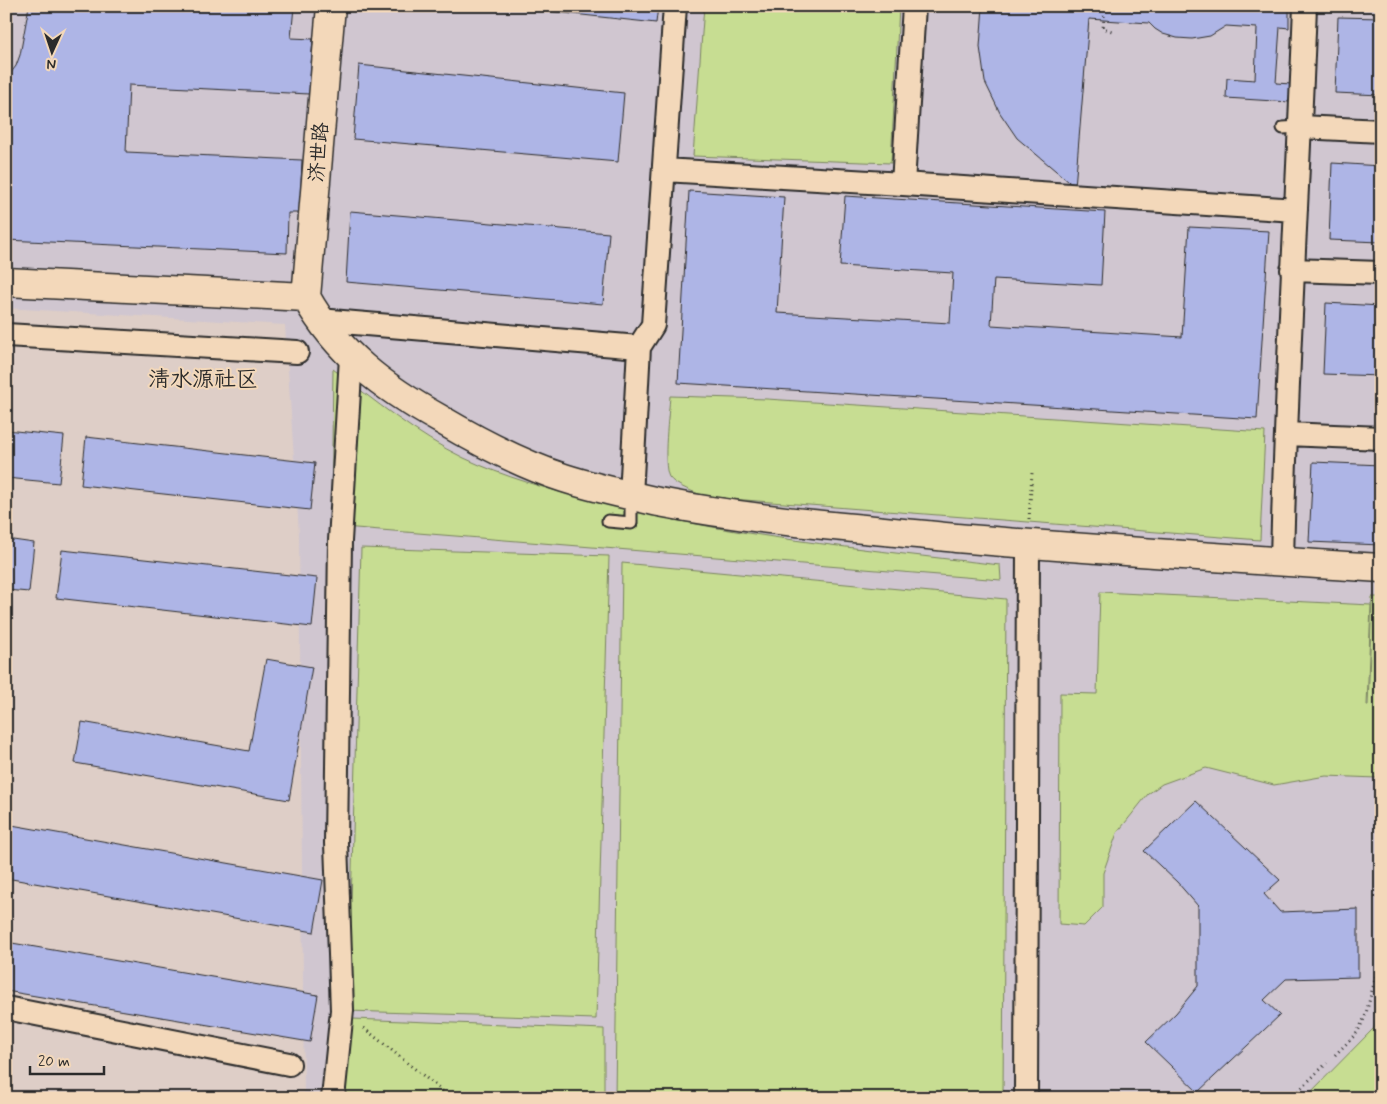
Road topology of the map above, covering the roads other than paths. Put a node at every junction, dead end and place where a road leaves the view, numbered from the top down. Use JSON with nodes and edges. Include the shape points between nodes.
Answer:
{"nodes":[{"id":1,"x":331,"y":6,"type":"edge"},
{"id":2,"x":675,"y":6,"type":"edge"},
{"id":3,"x":914,"y":6,"type":"edge"},
{"id":4,"x":1305,"y":6,"type":"edge"},
{"id":5,"x":1292,"y":127,"type":"junction"},
{"id":6,"x":1381,"y":131,"type":"edge"},
{"id":7,"x":664,"y":170,"type":"junction"},
{"id":8,"x":903,"y":184,"type":"junction"},
{"id":9,"x":1296,"y":210,"type":"junction"},
{"id":10,"x":1292,"y":270,"type":"junction"},
{"id":11,"x":1381,"y":274,"type":"edge"},
{"id":12,"x":6,"y":282,"type":"edge"},
{"id":13,"x":306,"y":297,"type":"junction"},
{"id":14,"x":319,"y":320,"type":"junction"},
{"id":15,"x":6,"y":335,"type":"edge"},
{"id":16,"x":639,"y":347,"type":"junction"},
{"id":17,"x":297,"y":352,"type":"dead end"},
{"id":18,"x":351,"y":357,"type":"junction"},
{"id":19,"x":1286,"y":434,"type":"junction"},
{"id":20,"x":1381,"y":438,"type":"edge"},
{"id":21,"x":631,"y":496,"type":"junction"},
{"id":22,"x":608,"y":521,"type":"dead end"},
{"id":23,"x":1028,"y":544,"type":"junction"},
{"id":24,"x":1282,"y":562,"type":"junction"},
{"id":25,"x":1381,"y":568,"type":"edge"},
{"id":26,"x":6,"y":1008,"type":"edge"},
{"id":27,"x":289,"y":1064,"type":"dead end"},
{"id":28,"x":333,"y":1098,"type":"edge"},
{"id":29,"x":1026,"y":1098,"type":"edge"}],
"edges":[{"from":1,"to":13,"type":"street","name":"济世路"},
{"from":2,"to":7,"type":"street"},
{"from":3,"to":8,"type":"street"},
{"from":4,"to":5,"type":"street"},
{"from":5,"to":6,"type":"street"},
{"from":5,"to":9,"type":"street"},
{"from":7,"to":8,"type":"street"},
{"from":7,"to":16,"type":"street","via":[[653,325]]},
{"from":8,"to":9,"type":"street"},
{"from":9,"to":10,"type":"street"},
{"from":10,"to":11,"type":"street"},
{"from":10,"to":19,"type":"street"},
{"from":12,"to":13,"type":"street"},
{"from":13,"to":14,"type":"street"},
{"from":14,"to":16,"type":"street"},
{"from":14,"to":18,"type":"street"},
{"from":15,"to":17,"type":"street"},
{"from":16,"to":21,"type":"street"},
{"from":18,"to":21,"type":"street","via":[[392,390],[467,435],[564,478]]},
{"from":18,"to":28,"type":"street","via":[[340,541],[336,843],[342,1010]]},
{"from":19,"to":20,"type":"street"},
{"from":19,"to":24,"type":"street"},
{"from":21,"to":22,"type":"lane","via":[[631,523]]},
{"from":21,"to":23,"type":"street","via":[[777,521]]},
{"from":23,"to":24,"type":"street"},
{"from":23,"to":29,"type":"street"},
{"from":24,"to":25,"type":"street"},
{"from":26,"to":27,"type":"street"}]}
